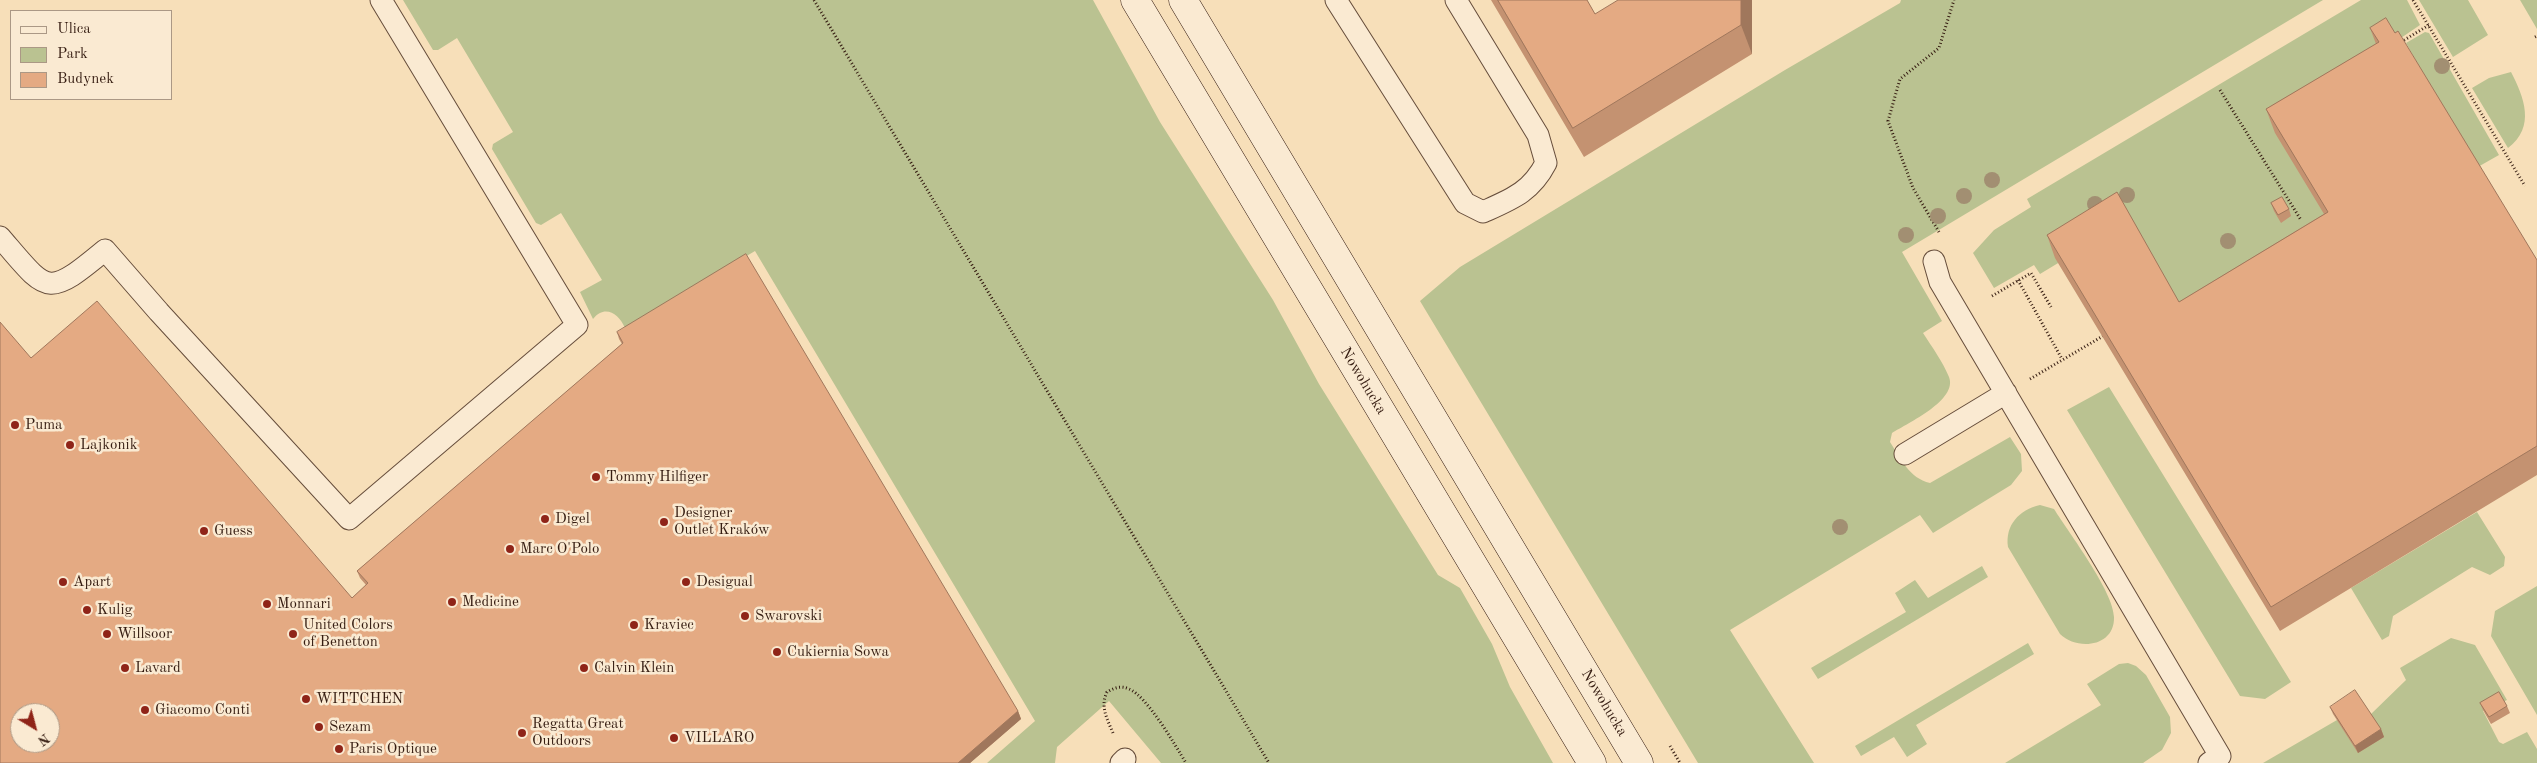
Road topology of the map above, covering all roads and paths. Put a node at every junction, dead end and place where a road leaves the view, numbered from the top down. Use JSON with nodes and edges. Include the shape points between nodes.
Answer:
{"nodes":[{"id":1,"x":381,"y":0,"type":"edge"},
{"id":2,"x":814,"y":0,"type":"edge"},
{"id":3,"x":1135,"y":0,"type":"edge"},
{"id":4,"x":1183,"y":0,"type":"edge"},
{"id":5,"x":1336,"y":0,"type":"edge"},
{"id":6,"x":1456,"y":0,"type":"edge"},
{"id":7,"x":1954,"y":0,"type":"edge"},
{"id":8,"x":2413,"y":0,"type":"edge"},
{"id":9,"x":2428,"y":25,"type":"junction"},
{"id":10,"x":2404,"y":49,"type":"edge"},
{"id":11,"x":2220,"y":90,"type":"dead end"},
{"id":12,"x":2525,"y":186,"type":"dead end"},
{"id":13,"x":2301,"y":220,"type":"dead end"},
{"id":14,"x":1940,"y":233,"type":"dead end"},
{"id":15,"x":0,"y":237,"type":"edge"},
{"id":16,"x":1934,"y":261,"type":"dead end"},
{"id":17,"x":2018,"y":280,"type":"junction"},
{"id":18,"x":1992,"y":296,"type":"dead end"},
{"id":19,"x":2051,"y":307,"type":"dead end"},
{"id":20,"x":2102,"y":336,"type":"edge"},
{"id":21,"x":2062,"y":359,"type":"junction"},
{"id":22,"x":2006,"y":393,"type":"junction"},
{"id":23,"x":1905,"y":454,"type":"dead end"},
{"id":24,"x":1123,"y":761,"type":"edge"},
{"id":25,"x":1186,"y":763,"type":"edge"},
{"id":26,"x":1269,"y":763,"type":"edge"},
{"id":27,"x":1592,"y":763,"type":"edge"},
{"id":28,"x":1639,"y":763,"type":"edge"},
{"id":29,"x":2209,"y":763,"type":"edge"}],
"edges":[{"from":1,"to":15,"type":"lane","via":[[577,325],[349,518],[105,250],[64,282],[47,283],[36,278]]},
{"from":2,"to":26,"type":"path"},
{"from":3,"to":27,"type":"main road","name":"Nowohucka"},
{"from":4,"to":28,"type":"main road","name":"Nowohucka"},
{"from":5,"to":6,"type":"lane","via":[[1465,202],[1483,212],[1510,200],[1537,180],[1546,163],[1538,134]]},
{"from":7,"to":14,"type":"path","via":[[1939,48],[1900,79],[1888,121],[1913,188]]},
{"from":8,"to":9,"type":"path"},
{"from":9,"to":10,"type":"path","via":[[2400,43]]},
{"from":9,"to":12,"type":"path"},
{"from":11,"to":13,"type":"path"},
{"from":16,"to":22,"type":"lane","via":[[1940,282]]},
{"from":17,"to":18,"type":"path"},
{"from":17,"to":19,"type":"path","via":[[2031,273]]},
{"from":17,"to":21,"type":"path"},
{"from":20,"to":21,"type":"path"},
{"from":21,"to":22,"type":"path"},
{"from":22,"to":23,"type":"lane"},
{"from":22,"to":29,"type":"lane","via":[[2220,756]]},
{"from":24,"to":25,"type":"path","via":[[1104,713],[1107,692],[1118,687],[1128,688],[1142,696]]}]}
